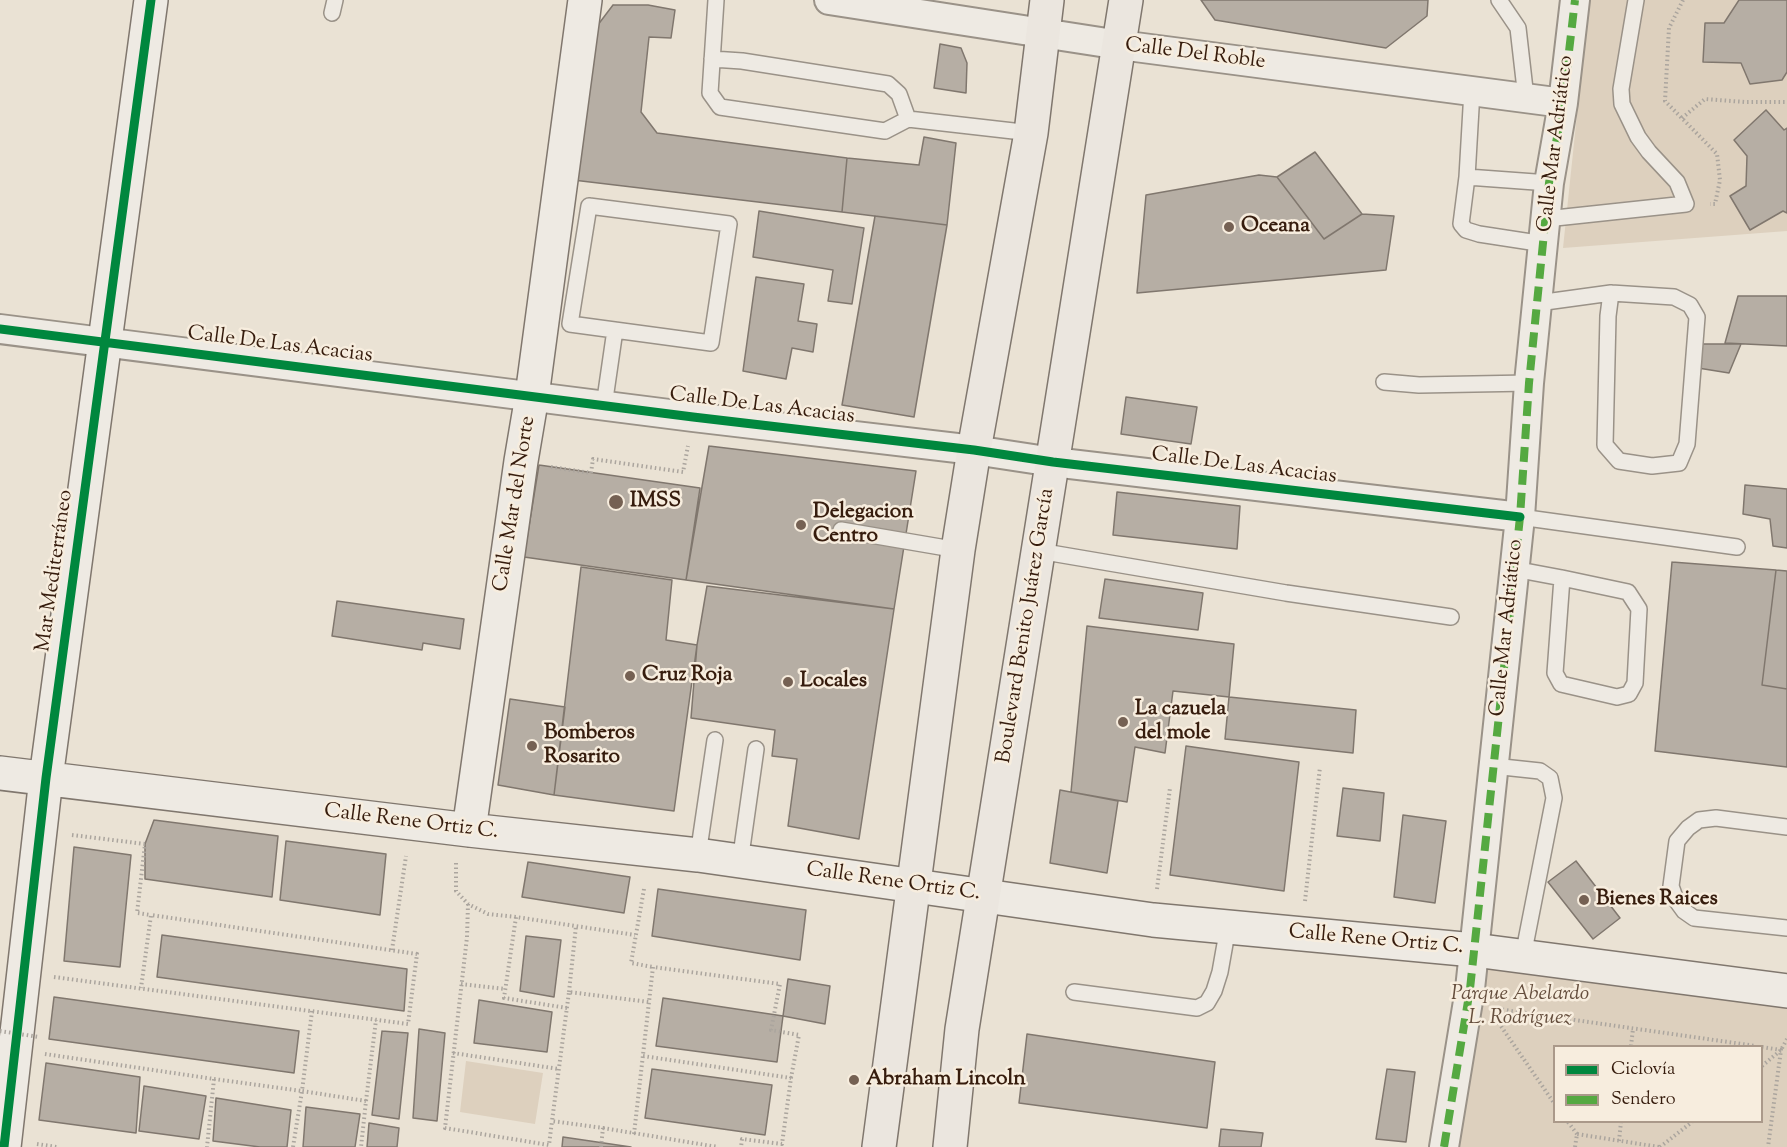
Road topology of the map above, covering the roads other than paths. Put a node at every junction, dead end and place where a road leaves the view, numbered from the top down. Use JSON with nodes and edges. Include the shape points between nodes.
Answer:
{"nodes":[{"id":1,"x":151,"y":0,"type":"edge"},
{"id":2,"x":585,"y":0,"type":"edge"},
{"id":3,"x":716,"y":0,"type":"edge"},
{"id":4,"x":829,"y":0,"type":"edge"},
{"id":5,"x":1047,"y":0,"type":"edge"},
{"id":6,"x":1126,"y":0,"type":"edge"},
{"id":7,"x":1499,"y":0,"type":"edge"},
{"id":8,"x":1575,"y":0,"type":"edge"},
{"id":9,"x":1636,"y":0,"type":"edge"},
{"id":10,"x":1042,"y":34,"type":"junction"},
{"id":11,"x":1120,"y":45,"type":"junction"},
{"id":12,"x":712,"y":59,"type":"junction"},
{"id":13,"x":1472,"y":91,"type":"junction"},
{"id":14,"x":1526,"y":98,"type":"junction"},
{"id":15,"x":1563,"y":103,"type":"junction"},
{"id":16,"x":908,"y":119,"type":"junction"},
{"id":17,"x":1031,"y":133,"type":"junction"},
{"id":18,"x":1467,"y":177,"type":"junction"},
{"id":19,"x":1549,"y":183,"type":"junction"},
{"id":20,"x":1545,"y":231,"type":"junction"},
{"id":21,"x":1611,"y":293,"type":"junction"},
{"id":22,"x":1538,"y":303,"type":"junction"},
{"id":23,"x":0,"y":329,"type":"edge"},
{"id":24,"x":615,"y":330,"type":"junction"},
{"id":25,"x":104,"y":341,"type":"junction"},
{"id":26,"x":1384,"y":382,"type":"dead end"},
{"id":27,"x":1529,"y":383,"type":"junction"},
{"id":28,"x":532,"y":396,"type":"junction"},
{"id":29,"x":604,"y":406,"type":"junction"},
{"id":30,"x":974,"y":450,"type":"junction"},
{"id":31,"x":1053,"y":462,"type":"junction"},
{"id":32,"x":1520,"y":517,"type":"junction"},
{"id":33,"x":841,"y":530,"type":"dead end"},
{"id":34,"x":1737,"y":547,"type":"dead end"},
{"id":35,"x":958,"y":550,"type":"junction"},
{"id":36,"x":1039,"y":551,"type":"junction"},
{"id":37,"x":1514,"y":569,"type":"junction"},
{"id":38,"x":1562,"y":578,"type":"junction"},
{"id":39,"x":1451,"y":617,"type":"dead end"},
{"id":40,"x":715,"y":740,"type":"dead end"},
{"id":41,"x":756,"y":749,"type":"dead end"},
{"id":42,"x":1493,"y":766,"type":"junction"},
{"id":43,"x":0,"y":773,"type":"edge"},
{"id":44,"x":46,"y":778,"type":"junction"},
{"id":45,"x":1787,"y":827,"type":"edge"},
{"id":46,"x":469,"y":830,"type":"junction"},
{"id":47,"x":698,"y":855,"type":"junction"},
{"id":48,"x":740,"y":862,"type":"junction"},
{"id":49,"x":913,"y":886,"type":"junction"},
{"id":50,"x":984,"y":895,"type":"junction"},
{"id":51,"x":1228,"y":927,"type":"junction"},
{"id":52,"x":1787,"y":928,"type":"edge"},
{"id":53,"x":1474,"y":950,"type":"junction"},
{"id":54,"x":1522,"y":956,"type":"junction"},
{"id":55,"x":1787,"y":991,"type":"edge"},
{"id":56,"x":1074,"y":992,"type":"dead end"},
{"id":57,"x":4,"y":1147,"type":"edge"},
{"id":58,"x":879,"y":1147,"type":"edge"},
{"id":59,"x":950,"y":1147,"type":"edge"},
{"id":60,"x":1444,"y":1147,"type":"edge"}],
"edges":[{"from":1,"to":25,"type":"street","name":"Mar Mediterráneo"},
{"from":2,"to":28,"type":"street","name":"Calle Mar del Norte"},
{"from":3,"to":12,"type":"lane"},
{"from":4,"to":10,"type":"street","name":"Calle Del Roble"},
{"from":5,"to":10,"type":"main road"},
{"from":6,"to":11,"type":"main road","name":"Boulevard Benito Juárez García"},
{"from":7,"to":14,"type":"lane","via":[[1518,28]]},
{"from":8,"to":15,"type":"street","name":"Calle Mar Adriático"},
{"from":9,"to":20,"type":"lane","via":[[1622,104],[1638,137],[1677,182],[1686,204]]},
{"from":10,"to":11,"type":"street","name":"Calle Del Roble"},
{"from":10,"to":17,"type":"main road"},
{"from":11,"to":13,"type":"street","name":"Calle Del Roble"},
{"from":11,"to":31,"type":"main road","name":"Boulevard Benito Juárez García"},
{"from":12,"to":16,"type":"lane","via":[[888,84],[899,94]]},
{"from":12,"to":16,"type":"lane","via":[[710,93],[720,107],[885,131]]},
{"from":13,"to":14,"type":"street","name":"Calle Del Roble"},
{"from":13,"to":18,"type":"lane"},
{"from":14,"to":15,"type":"street","name":"Calle Del Roble"},
{"from":15,"to":19,"type":"street","name":"Calle Mar Adriático"},
{"from":16,"to":17,"type":"lane"},
{"from":17,"to":30,"type":"main road"},
{"from":18,"to":19,"type":"lane"},
{"from":18,"to":20,"type":"lane","via":[[1461,224],[1466,230]]},
{"from":19,"to":20,"type":"street","name":"Calle Mar Adriático"},
{"from":20,"to":22,"type":"street","name":"Calle Mar Adriático"},
{"from":21,"to":21,"type":"lane","via":[[1605,445],[1619,461],[1652,466],[1679,464],[1687,444],[1697,316],[1690,305],[1674,297]]},
{"from":21,"to":22,"type":"lane"},
{"from":22,"to":27,"type":"street","name":"Calle Mar Adriático"},
{"from":23,"to":25,"type":"street","name":"Calle De Las Acacias"},
{"from":24,"to":24,"type":"lane","via":[[570,324],[589,206],[729,224],[711,343]]},
{"from":24,"to":29,"type":"lane"},
{"from":25,"to":28,"type":"street","name":"Calle De Las Acacias"},
{"from":25,"to":44,"type":"street","name":"Mar Mediterráneo"},
{"from":26,"to":27,"type":"lane","via":[[1462,386]]},
{"from":27,"to":32,"type":"street","name":"Calle Mar Adriático"},
{"from":28,"to":29,"type":"street","name":"Calle De Las Acacias"},
{"from":28,"to":46,"type":"street","name":"Calle Mar del Norte"},
{"from":29,"to":30,"type":"street","name":"Calle De Las Acacias"},
{"from":30,"to":31,"type":"street","name":"Calle De Las Acacias"},
{"from":30,"to":35,"type":"main road"},
{"from":31,"to":32,"type":"street","name":"Calle De Las Acacias"},
{"from":31,"to":36,"type":"main road","name":"Boulevard Benito Juárez García"},
{"from":32,"to":34,"type":"lane"},
{"from":32,"to":37,"type":"street","name":"Calle Mar Adriático"},
{"from":33,"to":35,"type":"lane"},
{"from":35,"to":49,"type":"main road"},
{"from":36,"to":39,"type":"lane"},
{"from":36,"to":50,"type":"main road","name":"Boulevard Benito Juárez García"},
{"from":37,"to":38,"type":"lane"},
{"from":37,"to":42,"type":"street","name":"Calle Mar Adriático"},
{"from":38,"to":38,"type":"lane","via":[[1628,592],[1639,609],[1635,683],[1629,694],[1617,697],[1561,684],[1555,673]]},
{"from":40,"to":47,"type":"lane"},
{"from":41,"to":48,"type":"lane"},
{"from":42,"to":53,"type":"street","name":"Calle Mar Adriático"},
{"from":42,"to":54,"type":"lane","via":[[1540,771],[1550,778],[1554,798]]},
{"from":43,"to":44,"type":"street","name":"Calle Rene Ortiz C."},
{"from":44,"to":46,"type":"street","name":"Calle Rene Ortiz C."},
{"from":44,"to":57,"type":"street","name":"Mar Mediterráneo"},
{"from":45,"to":52,"type":"lane","via":[[1716,818],[1699,820],[1677,841],[1671,886],[1676,900],[1694,918]]},
{"from":46,"to":47,"type":"street","name":"Calle Rene Ortiz C."},
{"from":47,"to":48,"type":"street","name":"Calle Rene Ortiz C."},
{"from":48,"to":49,"type":"street","name":"Calle Rene Ortiz C."},
{"from":49,"to":50,"type":"street","name":"Calle Rene Ortiz C."},
{"from":49,"to":58,"type":"main road"},
{"from":50,"to":51,"type":"street","name":"Calle Rene Ortiz C."},
{"from":50,"to":59,"type":"main road","name":"Boulevard Benito Juárez García","via":[[962,1029]]},
{"from":51,"to":53,"type":"street","name":"Calle Rene Ortiz C."},
{"from":51,"to":56,"type":"lane","via":[[1214,991],[1197,1008]]},
{"from":53,"to":54,"type":"street","name":"Calle Rene Ortiz C."},
{"from":53,"to":60,"type":"street","name":"Calle Mar Adriático","via":[[1479,998]]},
{"from":54,"to":55,"type":"street","name":"Calle Rene Ortiz C."}]}
